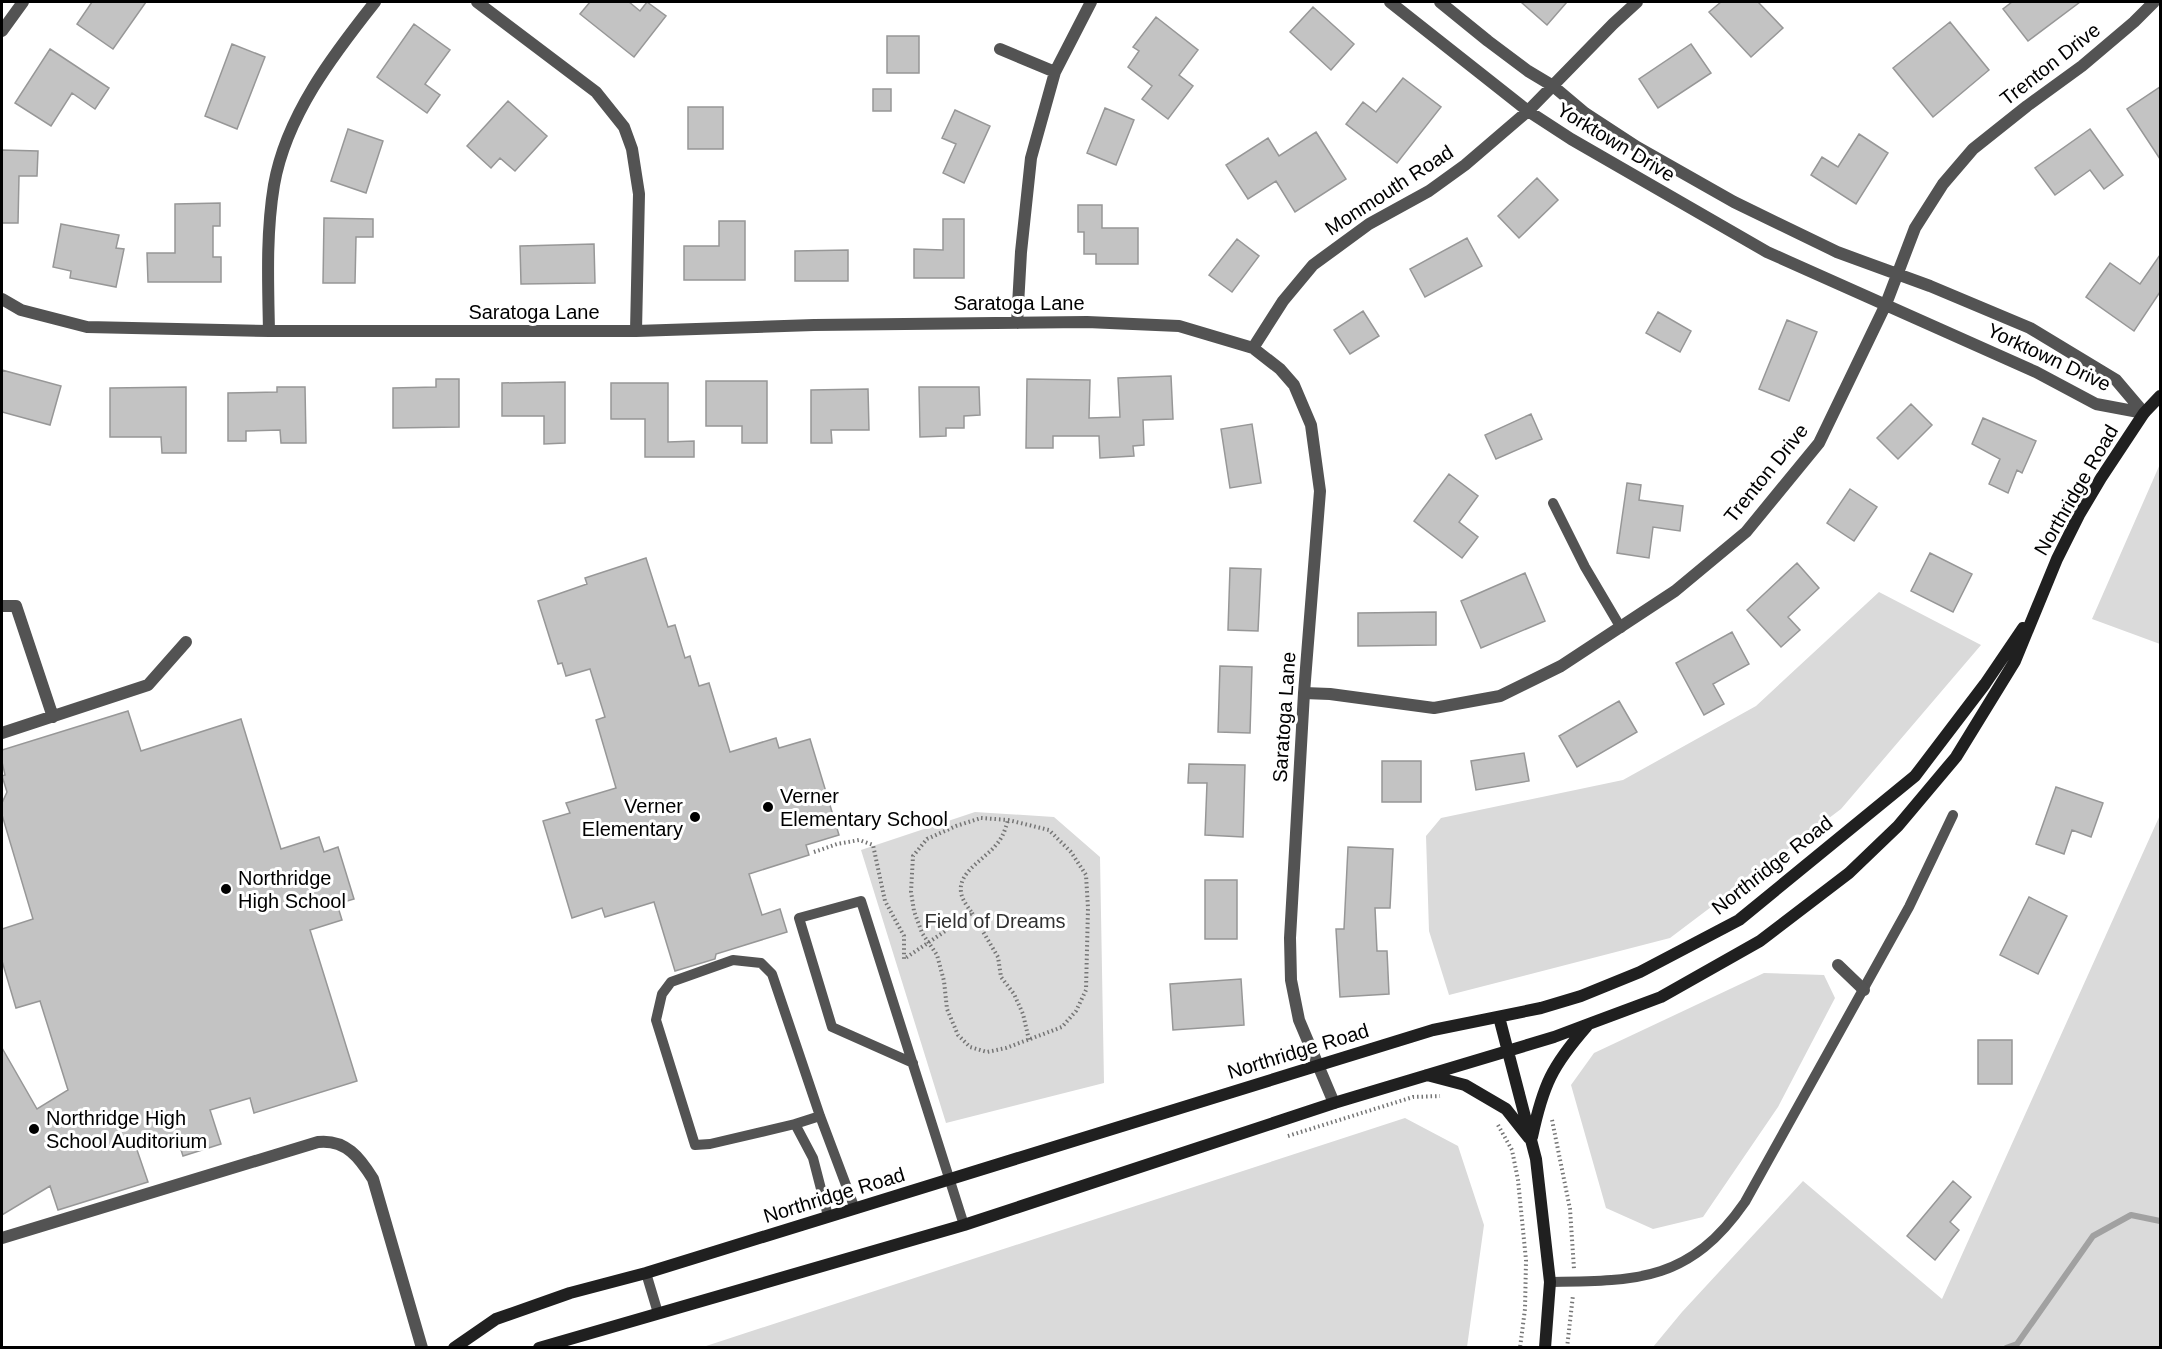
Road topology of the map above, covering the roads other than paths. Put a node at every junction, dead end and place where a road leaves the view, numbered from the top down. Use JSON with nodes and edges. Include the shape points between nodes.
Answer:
{"nodes":[{"id":1,"x":23,"y":2,"type":"edge"},
{"id":2,"x":375,"y":2,"type":"edge"},
{"id":3,"x":477,"y":2,"type":"edge"},
{"id":4,"x":1091,"y":2,"type":"edge"},
{"id":5,"x":1390,"y":2,"type":"edge"},
{"id":6,"x":1440,"y":2,"type":"edge"},
{"id":7,"x":1637,"y":2,"type":"edge"},
{"id":8,"x":2154,"y":2,"type":"edge"},
{"id":9,"x":2,"y":31,"type":"edge"},
{"id":10,"x":1000,"y":49,"type":"dead end"},
{"id":11,"x":1055,"y":72,"type":"junction"},
{"id":12,"x":1552,"y":86,"type":"junction"},
{"id":13,"x":1528,"y":111,"type":"junction"},
{"id":14,"x":1898,"y":274,"type":"junction"},
{"id":15,"x":2,"y":299,"type":"edge"},
{"id":16,"x":1886,"y":304,"type":"junction"},
{"id":17,"x":1017,"y":323,"type":"junction"},
{"id":18,"x":269,"y":331,"type":"junction"},
{"id":19,"x":636,"y":331,"type":"junction"},
{"id":20,"x":1253,"y":348,"type":"junction"},
{"id":21,"x":2160,"y":396,"type":"edge"},
{"id":22,"x":2144,"y":413,"type":"junction"},
{"id":23,"x":1553,"y":503,"type":"dead end"},
{"id":24,"x":2,"y":606,"type":"edge"},
{"id":25,"x":2036,"y":609,"type":"junction"},
{"id":26,"x":1621,"y":628,"type":"junction"},
{"id":27,"x":186,"y":642,"type":"dead end"},
{"id":28,"x":1304,"y":693,"type":"junction"},
{"id":29,"x":1962,"y":714,"type":"junction"},
{"id":30,"x":53,"y":717,"type":"junction"},
{"id":31,"x":1976,"y":724,"type":"junction"},
{"id":32,"x":2,"y":733,"type":"edge"},
{"id":33,"x":1953,"y":815,"type":"dead end"},
{"id":34,"x":1838,"y":965,"type":"dead end"},
{"id":35,"x":1864,"y":990,"type":"junction"},
{"id":36,"x":1499,"y":1017,"type":"junction"},
{"id":37,"x":1589,"y":1024,"type":"junction"},
{"id":38,"x":1509,"y":1050,"type":"junction"},
{"id":39,"x":913,"y":1063,"type":"junction"},
{"id":40,"x":1318,"y":1065,"type":"junction"},
{"id":41,"x":1426,"y":1075,"type":"junction"},
{"id":42,"x":1334,"y":1103,"type":"junction"},
{"id":43,"x":820,"y":1116,"type":"junction"},
{"id":44,"x":795,"y":1124,"type":"junction"},
{"id":45,"x":1531,"y":1141,"type":"junction"},
{"id":46,"x":949,"y":1179,"type":"junction"},
{"id":47,"x":855,"y":1209,"type":"junction"},
{"id":48,"x":828,"y":1216,"type":"junction"},
{"id":49,"x":964,"y":1225,"type":"junction"},
{"id":50,"x":2,"y":1238,"type":"edge"},
{"id":51,"x":646,"y":1273,"type":"junction"},
{"id":52,"x":1550,"y":1282,"type":"junction"},
{"id":53,"x":658,"y":1313,"type":"junction"},
{"id":54,"x":422,"y":1347,"type":"edge"},
{"id":55,"x":454,"y":1347,"type":"edge"},
{"id":56,"x":539,"y":1347,"type":"edge"},
{"id":57,"x":1545,"y":1347,"type":"edge"}],
"edges":[{"from":1,"to":9,"type":"street"},
{"from":2,"to":18,"type":"street","via":[[308,96],[288,138],[274,183],[268,229]]},
{"from":3,"to":19,"type":"street","via":[[596,92],[624,127],[632,148],[639,194]]},
{"from":4,"to":11,"type":"street"},
{"from":5,"to":13,"type":"street","name":"Yorktown Drive"},
{"from":6,"to":12,"type":"street","name":"Yorktown Drive"},
{"from":7,"to":12,"type":"street","name":"Monmouth Road"},
{"from":8,"to":14,"type":"street","name":"Trenton Drive","via":[[2082,66],[1973,149],[1942,184],[1915,228]]},
{"from":10,"to":11,"type":"street"},
{"from":11,"to":17,"type":"street","via":[[1031,158]]},
{"from":12,"to":13,"type":"street","name":"Monmouth Road"},
{"from":12,"to":14,"type":"street","name":"Yorktown Drive","via":[[1636,147],[1734,202],[1837,252]]},
{"from":13,"to":16,"type":"street","name":"Yorktown Drive","via":[[1767,252]]},
{"from":13,"to":20,"type":"street","name":"Monmouth Road","via":[[1429,191],[1369,224],[1313,265],[1283,301]]},
{"from":14,"to":16,"type":"street","name":"Trenton Drive"},
{"from":14,"to":22,"type":"street","name":"Yorktown Drive","via":[[2040,334],[2116,380]]},
{"from":15,"to":18,"type":"street","name":"Saratoga Lane","via":[[21,310],[87,327]]},
{"from":16,"to":22,"type":"street","name":"Yorktown Drive","via":[[2036,372],[2096,404]]},
{"from":16,"to":26,"type":"street","name":"Trenton Drive","via":[[1819,443],[1746,532],[1675,591]]},
{"from":17,"to":19,"type":"street","name":"Saratoga Lane"},
{"from":17,"to":20,"type":"street","name":"Saratoga Lane","via":[[1179,326]]},
{"from":18,"to":19,"type":"street","name":"Saratoga Lane"},
{"from":20,"to":28,"type":"street","name":"Saratoga Lane","via":[[1294,385],[1311,425],[1320,491]]},
{"from":21,"to":22,"type":"main road","name":"Northridge Road"},
{"from":22,"to":25,"type":"main road","name":"Northridge Road","via":[[2079,515]]},
{"from":23,"to":26,"type":"lane"},
{"from":24,"to":30,"type":"street","via":[[16,606]]},
{"from":25,"to":29,"type":"main road","name":"Northridge Road"},
{"from":25,"to":31,"type":"main road","name":"Northridge Road","via":[[2015,662]]},
{"from":26,"to":28,"type":"street","name":"Trenton Drive","via":[[1561,666],[1500,696],[1434,708]]},
{"from":27,"to":30,"type":"street","via":[[148,685]]},
{"from":28,"to":40,"type":"street","name":"Saratoga Lane","via":[[1291,980],[1299,1020]]},
{"from":29,"to":31,"type":"lane"},
{"from":29,"to":36,"type":"main road","name":"Northridge Road","via":[[1915,776],[1739,920],[1640,972],[1581,996]]},
{"from":30,"to":32,"type":"street"},
{"from":31,"to":37,"type":"main road","name":"Northridge Road","via":[[1956,757],[1899,826],[1850,873],[1797,915],[1760,941],[1661,997]]},
{"from":33,"to":35,"type":"lane"},
{"from":34,"to":35,"type":"street"},
{"from":35,"to":52,"type":"lane","via":[[1746,1202],[1717,1238],[1680,1264],[1660,1272],[1614,1281]]},
{"from":36,"to":38,"type":"main road"},
{"from":36,"to":40,"type":"main road","name":"Northridge Road","via":[[1433,1030]]},
{"from":37,"to":38,"type":"main road","name":"Northridge Road"},
{"from":37,"to":45,"type":"main road","via":[[1564,1052],[1548,1080]]},
{"from":38,"to":41,"type":"main road","name":"Northridge Road"},
{"from":38,"to":45,"type":"main road"},
{"from":39,"to":39,"type":"lane","via":[[832,1027],[799,918],[861,901]]},
{"from":39,"to":46,"type":"lane"},
{"from":40,"to":42,"type":"street","name":"Saratoga Lane"},
{"from":40,"to":46,"type":"main road","name":"Northridge Road"},
{"from":41,"to":42,"type":"main road","name":"Northridge Road"},
{"from":41,"to":45,"type":"main road","via":[[1465,1085],[1506,1109]]},
{"from":42,"to":49,"type":"main road","name":"Northridge Road"},
{"from":43,"to":44,"type":"lane"},
{"from":43,"to":44,"type":"lane","via":[[772,974],[761,963],[734,960],[671,982],[662,994],[656,1020],[695,1145]]},
{"from":43,"to":47,"type":"lane"},
{"from":44,"to":48,"type":"lane","via":[[813,1158]]},
{"from":45,"to":52,"type":"main road"},
{"from":46,"to":47,"type":"main road","name":"Northridge Road"},
{"from":46,"to":49,"type":"lane"},
{"from":47,"to":48,"type":"main road","name":"Northridge Road"},
{"from":48,"to":51,"type":"main road","name":"Northridge Road"},
{"from":49,"to":53,"type":"main road","name":"Northridge Road"},
{"from":50,"to":54,"type":"street","via":[[318,1142],[338,1143],[362,1161],[374,1179]]},
{"from":51,"to":53,"type":"lane"},
{"from":51,"to":55,"type":"main road","name":"Northridge Road","via":[[570,1293],[496,1319]]},
{"from":52,"to":57,"type":"main road"},
{"from":53,"to":56,"type":"main road","name":"Northridge Road"}]}
